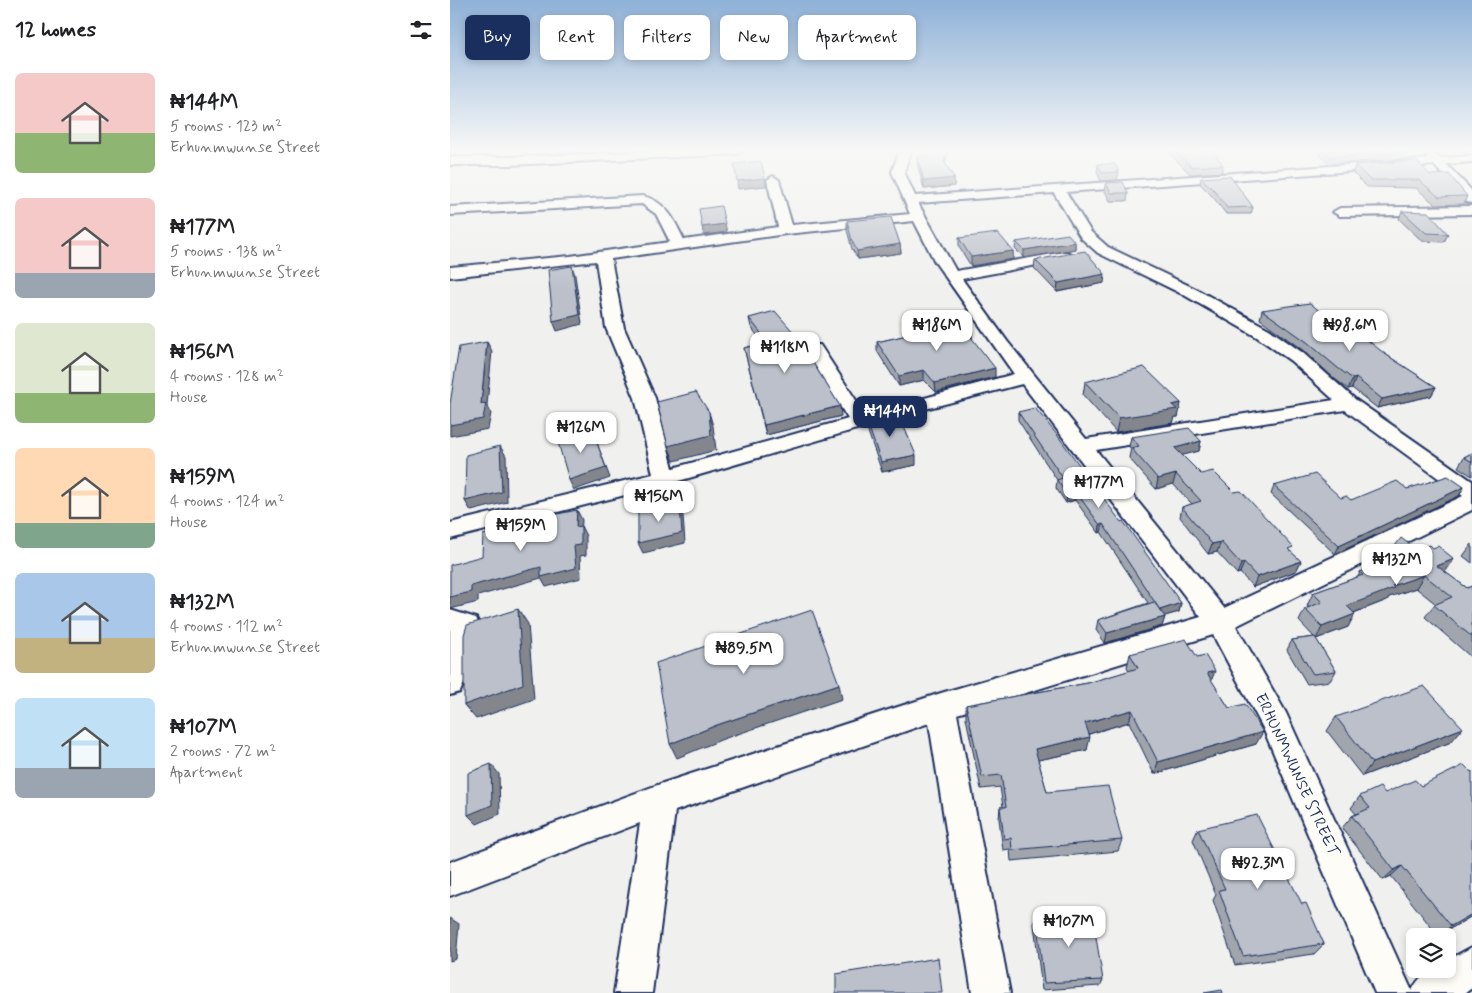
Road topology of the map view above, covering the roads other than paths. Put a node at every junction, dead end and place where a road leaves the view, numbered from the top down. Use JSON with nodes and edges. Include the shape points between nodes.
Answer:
{"nodes":[{"id":1,"x":778,"y":197,"type":"edge"},
{"id":2,"x":909,"y":197,"type":"edge"},
{"id":3,"x":995,"y":197,"type":"edge"},
{"id":4,"x":1063,"y":197,"type":"edge"},
{"id":5,"x":914,"y":208,"type":"junction"},
{"id":6,"x":1472,"y":210,"type":"edge"},
{"id":7,"x":450,"y":211,"type":"edge"},
{"id":8,"x":1340,"y":212,"type":"dead end"},
{"id":9,"x":786,"y":230,"type":"junction"},
{"id":10,"x":678,"y":243,"type":"junction"},
{"id":11,"x":1103,"y":250,"type":"junction"},
{"id":12,"x":602,"y":255,"type":"junction"},
{"id":13,"x":450,"y":272,"type":"edge"},
{"id":14,"x":952,"y":276,"type":"junction"},
{"id":15,"x":814,"y":349,"type":"dead end"},
{"id":16,"x":1026,"y":377,"type":"junction"},
{"id":17,"x":1349,"y":404,"type":"junction"},
{"id":18,"x":860,"y":422,"type":"junction"},
{"id":19,"x":1081,"y":446,"type":"junction"},
{"id":20,"x":665,"y":478,"type":"junction"},
{"id":21,"x":1472,"y":492,"type":"edge"},
{"id":22,"x":1472,"y":501,"type":"edge"},
{"id":23,"x":450,"y":531,"type":"edge"},
{"id":24,"x":450,"y":621,"type":"edge"},
{"id":25,"x":1220,"y":622,"type":"junction"},
{"id":26,"x":450,"y":683,"type":"edge"},
{"id":27,"x":941,"y":706,"type":"junction"},
{"id":28,"x":660,"y":800,"type":"junction"},
{"id":29,"x":450,"y":879,"type":"edge"},
{"id":30,"x":1472,"y":966,"type":"edge"},
{"id":31,"x":633,"y":993,"type":"edge"},
{"id":32,"x":991,"y":993,"type":"edge"},
{"id":33,"x":1394,"y":993,"type":"edge"},
{"id":34,"x":1431,"y":993,"type":"edge"}],
"edges":[{"from":1,"to":9,"type":"street"},
{"from":2,"to":5,"type":"street","name":"ERHUNMWUNSE STREET"},
{"from":3,"to":5,"type":"street"},
{"from":4,"to":11,"type":"street","via":[[1086,235]]},
{"from":5,"to":9,"type":"street"},
{"from":5,"to":14,"type":"street","name":"ERHUNMWUNSE STREET"},
{"from":6,"to":8,"type":"street"},
{"from":7,"to":10,"type":"street","via":[[643,200],[659,207]]},
{"from":9,"to":10,"type":"street"},
{"from":10,"to":12,"type":"street"},
{"from":11,"to":14,"type":"street"},
{"from":11,"to":17,"type":"street","via":[[1190,292],[1263,333]]},
{"from":12,"to":13,"type":"street"},
{"from":12,"to":20,"type":"street","via":[[615,328],[645,398]]},
{"from":14,"to":16,"type":"street","name":"ERHUNMWUNSE STREET"},
{"from":15,"to":18,"type":"street"},
{"from":16,"to":18,"type":"street"},
{"from":16,"to":19,"type":"street","name":"ERHUNMWUNSE STREET"},
{"from":17,"to":19,"type":"street"},
{"from":17,"to":21,"type":"street"},
{"from":18,"to":20,"type":"street"},
{"from":19,"to":25,"type":"street","name":"ERHUNMWUNSE STREET"},
{"from":20,"to":23,"type":"street"},
{"from":22,"to":25,"type":"street"},
{"from":24,"to":26,"type":"street","via":[[467,626]]},
{"from":25,"to":27,"type":"street"},
{"from":25,"to":33,"type":"street","name":"ERHUNMWUNSE STREET","via":[[1275,722]]},
{"from":27,"to":28,"type":"street"},
{"from":27,"to":32,"type":"street"},
{"from":28,"to":29,"type":"street"},
{"from":28,"to":31,"type":"street"},
{"from":30,"to":34,"type":"street"}]}
